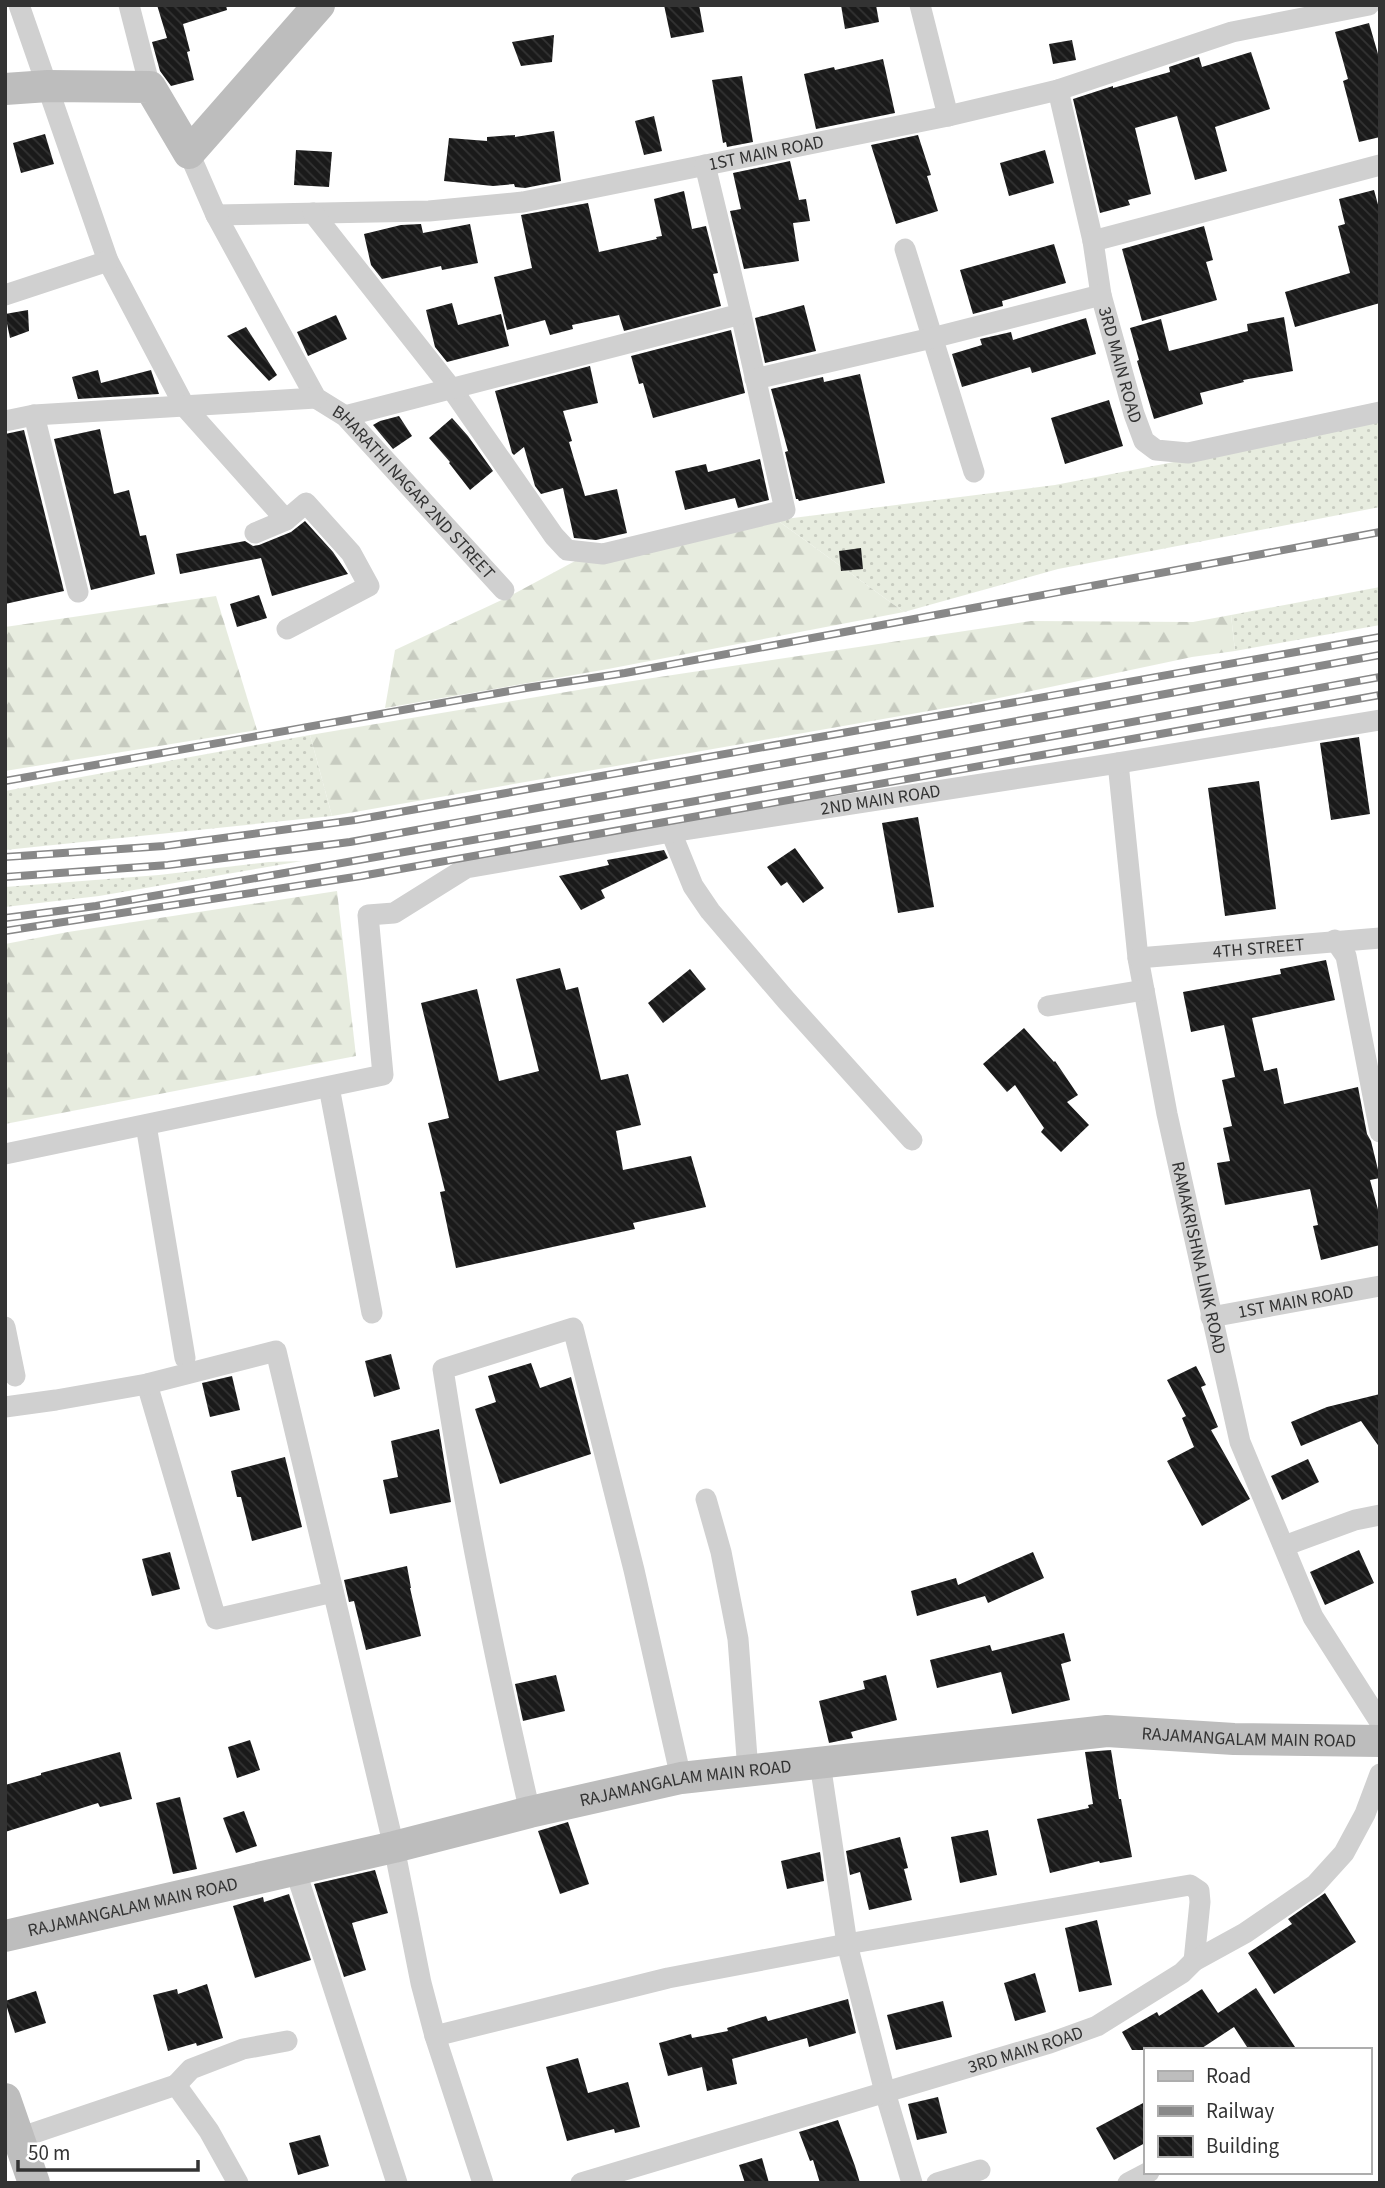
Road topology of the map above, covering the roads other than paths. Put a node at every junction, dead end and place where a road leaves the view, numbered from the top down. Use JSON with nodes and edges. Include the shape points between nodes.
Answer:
{"nodes":[{"id":1,"x":19,"y":5,"type":"edge"},
{"id":2,"x":129,"y":5,"type":"edge"},
{"id":3,"x":319,"y":5,"type":"edge"},
{"id":4,"x":920,"y":5,"type":"edge"},
{"id":5,"x":1369,"y":5,"type":"edge"},
{"id":6,"x":48,"y":86,"type":"junction"},
{"id":7,"x":150,"y":87,"type":"junction"},
{"id":8,"x":5,"y":89,"type":"edge"},
{"id":9,"x":1058,"y":90,"type":"junction"},
{"id":10,"x":948,"y":116,"type":"junction"},
{"id":11,"x":189,"y":153,"type":"junction"},
{"id":12,"x":705,"y":165,"type":"junction"},
{"id":13,"x":1380,"y":165,"type":"edge"},
{"id":14,"x":313,"y":213,"type":"junction"},
{"id":15,"x":216,"y":215,"type":"junction"},
{"id":16,"x":1093,"y":242,"type":"junction"},
{"id":17,"x":905,"y":249,"type":"dead end"},
{"id":18,"x":108,"y":261,"type":"junction"},
{"id":19,"x":5,"y":295,"type":"edge"},
{"id":20,"x":1101,"y":295,"type":"junction"},
{"id":21,"x":741,"y":314,"type":"junction"},
{"id":22,"x":932,"y":338,"type":"junction"},
{"id":23,"x":755,"y":379,"type":"junction"},
{"id":24,"x":451,"y":388,"type":"junction"},
{"id":25,"x":316,"y":398,"type":"junction"},
{"id":26,"x":185,"y":407,"type":"junction"},
{"id":27,"x":1380,"y":412,"type":"edge"},
{"id":28,"x":34,"y":415,"type":"junction"},
{"id":29,"x":345,"y":416,"type":"junction"},
{"id":30,"x":5,"y":421,"type":"edge"},
{"id":31,"x":974,"y":472,"type":"dead end"},
{"id":32,"x":286,"y":520,"type":"junction"},
{"id":33,"x":255,"y":533,"type":"dead end"},
{"id":34,"x":504,"y":590,"type":"dead end"},
{"id":35,"x":78,"y":592,"type":"dead end"},
{"id":36,"x":287,"y":629,"type":"dead end"},
{"id":37,"x":1380,"y":720,"type":"edge"},
{"id":38,"x":1118,"y":763,"type":"junction"},
{"id":39,"x":671,"y":832,"type":"junction"},
{"id":40,"x":1380,"y":937,"type":"edge"},
{"id":41,"x":1335,"y":940,"type":"junction"},
{"id":42,"x":1138,"y":958,"type":"junction"},
{"id":43,"x":1144,"y":990,"type":"junction"},
{"id":44,"x":1048,"y":1006,"type":"dead end"},
{"id":45,"x":330,"y":1087,"type":"junction"},
{"id":46,"x":1377,"y":1099,"type":"edge"},
{"id":47,"x":146,"y":1125,"type":"junction"},
{"id":48,"x":1380,"y":1132,"type":"edge"},
{"id":49,"x":912,"y":1139,"type":"dead end"},
{"id":50,"x":5,"y":1154,"type":"edge"},
{"id":51,"x":1380,"y":1286,"type":"edge"},
{"id":52,"x":372,"y":1313,"type":"dead end"},
{"id":53,"x":1211,"y":1317,"type":"junction"},
{"id":54,"x":5,"y":1327,"type":"edge"},
{"id":55,"x":185,"y":1358,"type":"dead end"},
{"id":56,"x":15,"y":1376,"type":"dead end"},
{"id":57,"x":147,"y":1384,"type":"junction"},
{"id":58,"x":5,"y":1406,"type":"edge"},
{"id":59,"x":706,"y":1499,"type":"dead end"},
{"id":60,"x":1380,"y":1515,"type":"edge"},
{"id":61,"x":1284,"y":1546,"type":"junction"},
{"id":62,"x":333,"y":1592,"type":"junction"},
{"id":63,"x":1380,"y":1722,"type":"edge"},
{"id":64,"x":1380,"y":1741,"type":"edge"},
{"id":65,"x":820,"y":1763,"type":"junction"},
{"id":66,"x":748,"y":1771,"type":"junction"},
{"id":67,"x":1380,"y":1774,"type":"edge"},
{"id":68,"x":681,"y":1778,"type":"junction"},
{"id":69,"x":530,"y":1812,"type":"junction"},
{"id":70,"x":394,"y":1846,"type":"junction"},
{"id":71,"x":295,"y":1869,"type":"junction"},
{"id":72,"x":5,"y":1936,"type":"edge"},
{"id":73,"x":848,"y":1944,"type":"junction"},
{"id":74,"x":1194,"y":1961,"type":"junction"},
{"id":75,"x":435,"y":2035,"type":"junction"},
{"id":76,"x":287,"y":2041,"type":"dead end"},
{"id":77,"x":176,"y":2084,"type":"junction"},
{"id":78,"x":885,"y":2092,"type":"junction"},
{"id":79,"x":5,"y":2099,"type":"edge"},
{"id":80,"x":19,"y":2138,"type":"junction"},
{"id":81,"x":980,"y":2170,"type":"dead end"},
{"id":82,"x":1145,"y":2174,"type":"edge"},
{"id":83,"x":34,"y":2183,"type":"edge"},
{"id":84,"x":238,"y":2183,"type":"edge"},
{"id":85,"x":397,"y":2183,"type":"edge"},
{"id":86,"x":482,"y":2183,"type":"edge"},
{"id":87,"x":581,"y":2183,"type":"edge"},
{"id":88,"x":912,"y":2183,"type":"edge"},
{"id":89,"x":937,"y":2183,"type":"edge"},
{"id":90,"x":1128,"y":2183,"type":"edge"}],
"edges":[{"from":1,"to":6,"type":"street"},
{"from":2,"to":7,"type":"street"},
{"from":3,"to":11,"type":"street"},
{"from":4,"to":10,"type":"street"},
{"from":5,"to":9,"type":"street","name":"1ST MAIN ROAD","via":[[1232,32]]},
{"from":6,"to":7,"type":"street"},
{"from":6,"to":8,"type":"street"},
{"from":6,"to":18,"type":"street"},
{"from":7,"to":11,"type":"street"},
{"from":9,"to":10,"type":"street","name":"1ST MAIN ROAD"},
{"from":9,"to":16,"type":"street","name":"3RD MAIN ROAD"},
{"from":10,"to":12,"type":"street","name":"1ST MAIN ROAD"},
{"from":11,"to":15,"type":"street"},
{"from":12,"to":14,"type":"street","name":"1ST MAIN ROAD","via":[[523,202],[429,211]]},
{"from":12,"to":21,"type":"street"},
{"from":13,"to":16,"type":"street"},
{"from":14,"to":15,"type":"street","name":"1ST MAIN ROAD"},
{"from":14,"to":24,"type":"street"},
{"from":15,"to":25,"type":"street","name":"BHARATHI NAGAR 2ND STREET"},
{"from":16,"to":20,"type":"street","name":"3RD MAIN ROAD"},
{"from":17,"to":22,"type":"street"},
{"from":18,"to":19,"type":"street"},
{"from":18,"to":26,"type":"street"},
{"from":20,"to":22,"type":"street"},
{"from":20,"to":27,"type":"street","name":"3RD MAIN ROAD","via":[[1134,414],[1144,441],[1156,450],[1188,453]]},
{"from":21,"to":23,"type":"street"},
{"from":21,"to":24,"type":"street"},
{"from":22,"to":23,"type":"street"},
{"from":22,"to":31,"type":"street"},
{"from":23,"to":24,"type":"street","via":[[785,510],[603,554],[568,550],[554,536]]},
{"from":24,"to":29,"type":"street"},
{"from":25,"to":26,"type":"street"},
{"from":25,"to":29,"type":"street","name":"BHARATHI NAGAR 2ND STREET"},
{"from":26,"to":28,"type":"street"},
{"from":26,"to":32,"type":"street"},
{"from":28,"to":30,"type":"street"},
{"from":28,"to":35,"type":"street"},
{"from":29,"to":34,"type":"street","name":"BHARATHI NAGAR 2ND STREET"},
{"from":32,"to":33,"type":"street"},
{"from":32,"to":36,"type":"street","via":[[306,503],[351,553],[369,586]]},
{"from":37,"to":38,"type":"street","name":"2ND MAIN ROAD"},
{"from":38,"to":39,"type":"street","name":"2ND MAIN ROAD"},
{"from":38,"to":42,"type":"street","name":"RAMAKRISHNA LINK ROAD"},
{"from":39,"to":45,"type":"street","name":"2ND MAIN ROAD","via":[[466,867],[394,913],[368,915],[383,1075]]},
{"from":39,"to":49,"type":"street","via":[[693,886],[710,911]]},
{"from":40,"to":41,"type":"street","name":"4TH STREET"},
{"from":41,"to":42,"type":"street","name":"4TH STREET"},
{"from":41,"to":46,"type":"street","via":[[1346,956]]},
{"from":42,"to":43,"type":"street","name":"RAMAKRISHNA LINK ROAD"},
{"from":43,"to":44,"type":"street"},
{"from":43,"to":53,"type":"street","name":"RAMAKRISHNA LINK ROAD"},
{"from":45,"to":47,"type":"street"},
{"from":45,"to":52,"type":"street"},
{"from":46,"to":48,"type":"street"},
{"from":47,"to":50,"type":"street"},
{"from":47,"to":55,"type":"street"},
{"from":51,"to":53,"type":"street","name":"1ST MAIN ROAD"},
{"from":53,"to":61,"type":"street","name":"RAMAKRISHNA LINK ROAD","via":[[1240,1442]]},
{"from":54,"to":56,"type":"street"},
{"from":57,"to":58,"type":"street"},
{"from":57,"to":62,"type":"street","via":[[216,1619]]},
{"from":57,"to":62,"type":"street","via":[[276,1351]]},
{"from":59,"to":66,"type":"street","via":[[738,1639]]},
{"from":60,"to":61,"type":"street"},
{"from":61,"to":63,"type":"street","name":"RAMAKRISHNA LINK ROAD","via":[[1313,1617]]},
{"from":62,"to":70,"type":"street"},
{"from":64,"to":65,"type":"street","name":"RAJAMANGALAM MAIN ROAD","via":[[1107,1731]]},
{"from":65,"to":66,"type":"street","name":"RAJAMANGALAM MAIN ROAD"},
{"from":65,"to":73,"type":"street"},
{"from":66,"to":68,"type":"street","name":"RAJAMANGALAM MAIN ROAD"},
{"from":67,"to":74,"type":"street","name":"3RD MAIN ROAD","via":[[1344,1853],[1315,1885]]},
{"from":68,"to":69,"type":"street","name":"RAJAMANGALAM MAIN ROAD"},
{"from":68,"to":69,"type":"street","via":[[573,1328],[443,1369],[497,1670]]},
{"from":69,"to":70,"type":"street","name":"RAJAMANGALAM MAIN ROAD"},
{"from":70,"to":71,"type":"street","name":"RAJAMANGALAM MAIN ROAD"},
{"from":70,"to":75,"type":"street"},
{"from":71,"to":72,"type":"street","name":"RAJAMANGALAM MAIN ROAD"},
{"from":71,"to":85,"type":"street"},
{"from":73,"to":74,"type":"street","via":[[1190,1885],[1199,1891],[1200,1902]]},
{"from":73,"to":75,"type":"street","via":[[668,1978]]},
{"from":73,"to":78,"type":"street"},
{"from":74,"to":78,"type":"street","name":"3RD MAIN ROAD","via":[[1097,2026]]},
{"from":75,"to":86,"type":"street"},
{"from":76,"to":77,"type":"street","via":[[243,2049],[191,2069]]},
{"from":77,"to":80,"type":"street"},
{"from":77,"to":84,"type":"street"},
{"from":78,"to":87,"type":"street","name":"3RD MAIN ROAD"},
{"from":78,"to":88,"type":"street"},
{"from":79,"to":80,"type":"street"},
{"from":80,"to":83,"type":"street"},
{"from":81,"to":89,"type":"street"},
{"from":82,"to":90,"type":"street"}]}
